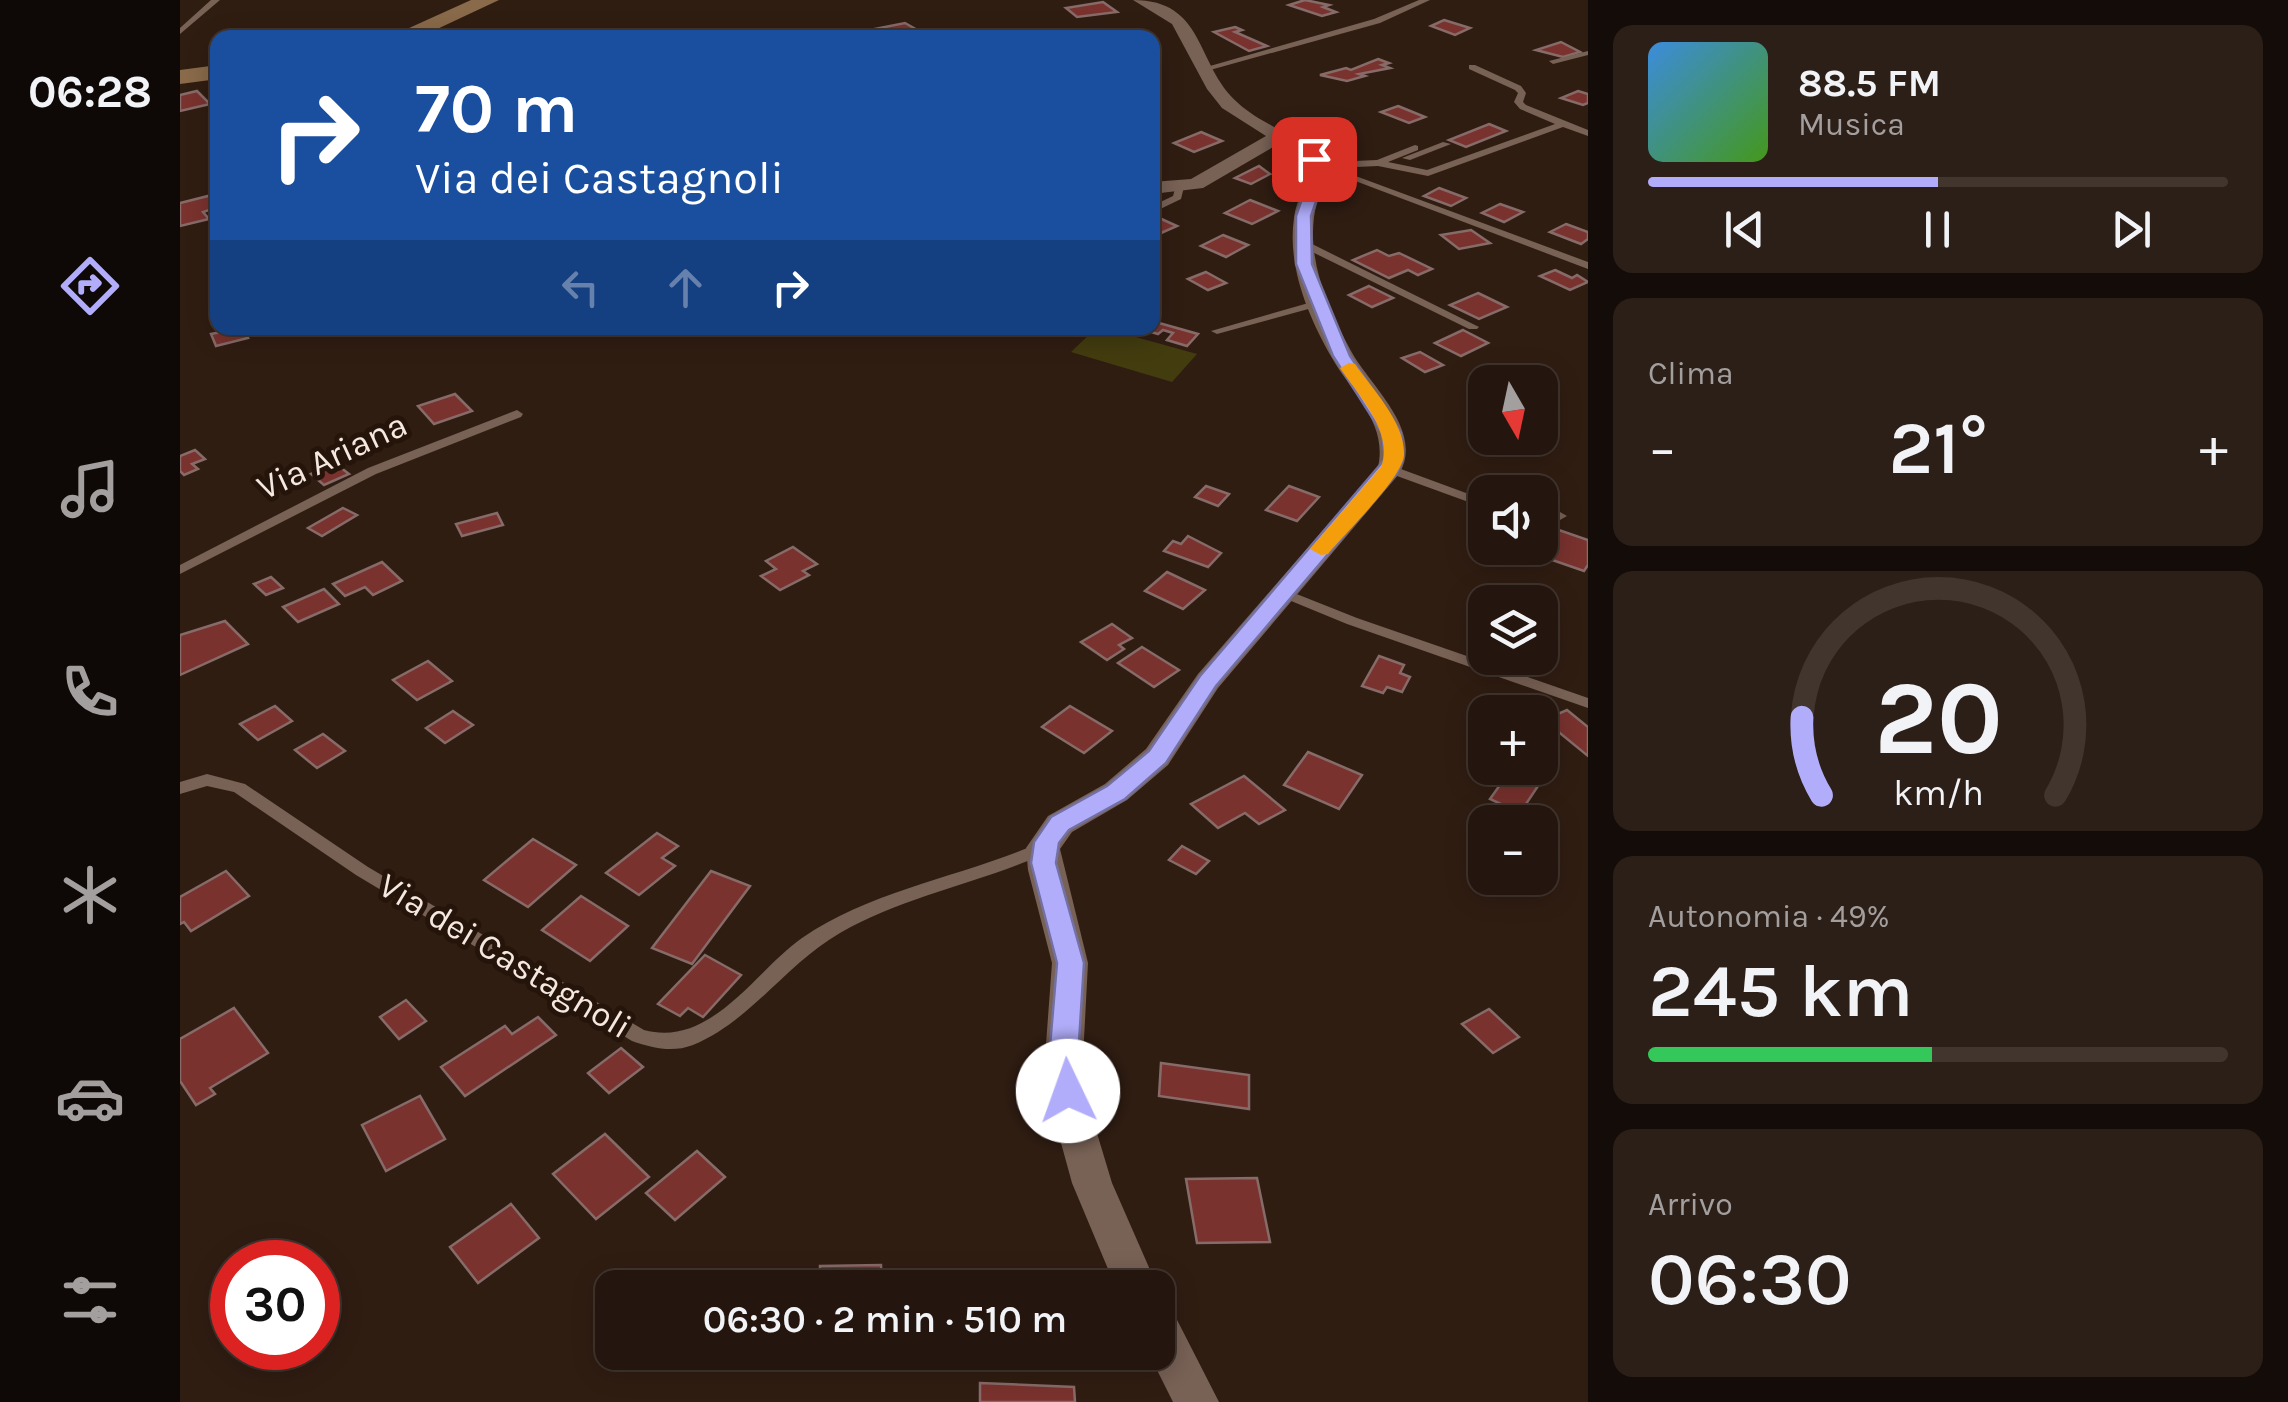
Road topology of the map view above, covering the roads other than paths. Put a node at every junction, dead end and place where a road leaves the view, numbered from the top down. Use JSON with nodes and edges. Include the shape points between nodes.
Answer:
{"nodes":[{"id":1,"x":216,"y":0,"type":"edge"},
{"id":2,"x":489,"y":0,"type":"edge"},
{"id":3,"x":1140,"y":0,"type":"edge"},
{"id":4,"x":1426,"y":0,"type":"edge"},
{"id":5,"x":417,"y":30,"type":"edge"},
{"id":6,"x":180,"y":32,"type":"edge"},
{"id":7,"x":1588,"y":53,"type":"edge"},
{"id":8,"x":1553,"y":61,"type":"dead end"},
{"id":9,"x":1472,"y":67,"type":"dead end"},
{"id":10,"x":1206,"y":68,"type":"junction"},
{"id":11,"x":210,"y":73,"type":"edge"},
{"id":12,"x":180,"y":77,"type":"edge"},
{"id":13,"x":1564,"y":124,"type":"junction"},
{"id":14,"x":1588,"y":133,"type":"edge"},
{"id":15,"x":1279,"y":136,"type":"junction"},
{"id":16,"x":1446,"y":144,"type":"dead end"},
{"id":17,"x":1415,"y":148,"type":"dead end"},
{"id":18,"x":1378,"y":162,"type":"junction"},
{"id":19,"x":1318,"y":165,"type":"junction"},
{"id":20,"x":1160,"y":172,"type":"edge"},
{"id":21,"x":1215,"y":174,"type":"junction"},
{"id":22,"x":1180,"y":187,"type":"junction"},
{"id":23,"x":1160,"y":188,"type":"edge"},
{"id":24,"x":1160,"y":206,"type":"edge"},
{"id":25,"x":1302,"y":244,"type":"junction"},
{"id":26,"x":1588,"y":266,"type":"edge"},
{"id":27,"x":1319,"y":302,"type":"junction"},
{"id":28,"x":1473,"y":327,"type":"dead end"},
{"id":29,"x":1217,"y":332,"type":"dead end"},
{"id":30,"x":517,"y":414,"type":"dead end"},
{"id":31,"x":1390,"y":469,"type":"junction"},
{"id":32,"x":1468,"y":498,"type":"edge"},
{"id":33,"x":180,"y":570,"type":"edge"},
{"id":34,"x":1284,"y":592,"type":"junction"},
{"id":35,"x":1588,"y":704,"type":"edge"},
{"id":36,"x":180,"y":788,"type":"edge"},
{"id":37,"x":1044,"y":848,"type":"junction"},
{"id":38,"x":1130,"y":1270,"type":"edge"},
{"id":39,"x":1175,"y":1360,"type":"edge"},
{"id":40,"x":1197,"y":1402,"type":"edge"}],
"edges":[{"from":1,"to":6,"type":"lane"},
{"from":2,"to":5,"type":"main road"},
{"from":3,"to":10,"type":"street","via":[[1180,20]]},
{"from":4,"to":10,"type":"lane","via":[[1377,21]]},
{"from":7,"to":8,"type":"lane"},
{"from":9,"to":13,"type":"lane","via":[[1521,90],[1523,107]]},
{"from":10,"to":15,"type":"street","via":[[1228,104]]},
{"from":11,"to":12,"type":"main road"},
{"from":13,"to":14,"type":"lane"},
{"from":13,"to":18,"type":"lane","via":[[1428,173]]},
{"from":15,"to":19,"type":"street"},
{"from":15,"to":21,"type":"street"},
{"from":16,"to":18,"type":"lane"},
{"from":17,"to":18,"type":"lane"},
{"from":18,"to":19,"type":"lane"},
{"from":19,"to":25,"type":"street"},
{"from":19,"to":26,"type":"lane"},
{"from":20,"to":21,"type":"street"},
{"from":21,"to":22,"type":"street"},
{"from":22,"to":23,"type":"street"},
{"from":22,"to":24,"type":"lane","via":[[1178,197]]},
{"from":25,"to":27,"type":"street"},
{"from":25,"to":28,"type":"lane"},
{"from":27,"to":29,"type":"lane"},
{"from":27,"to":31,"type":"street","via":[[1342,356],[1391,433]]},
{"from":30,"to":33,"type":"lane","name":"Via Ariana","via":[[372,471]]},
{"from":31,"to":32,"type":"lane"},
{"from":31,"to":34,"type":"street","name":"Via dei Castagnoli"},
{"from":34,"to":35,"type":"lane"},
{"from":34,"to":37,"type":"street","name":"Via dei Castagnoli","via":[[1208,681],[1158,757],[1116,792],[1060,824]]},
{"from":36,"to":37,"type":"lane","name":"Via dei Castagnoli","via":[[207,780],[239,788],[362,871],[639,1036],[664,1044],[707,1031],[797,952],[838,926]]},
{"from":37,"to":38,"type":"street","via":[[1070,963],[1064,1058],[1071,1110],[1086,1168]]},
{"from":39,"to":40,"type":"street"}]}
